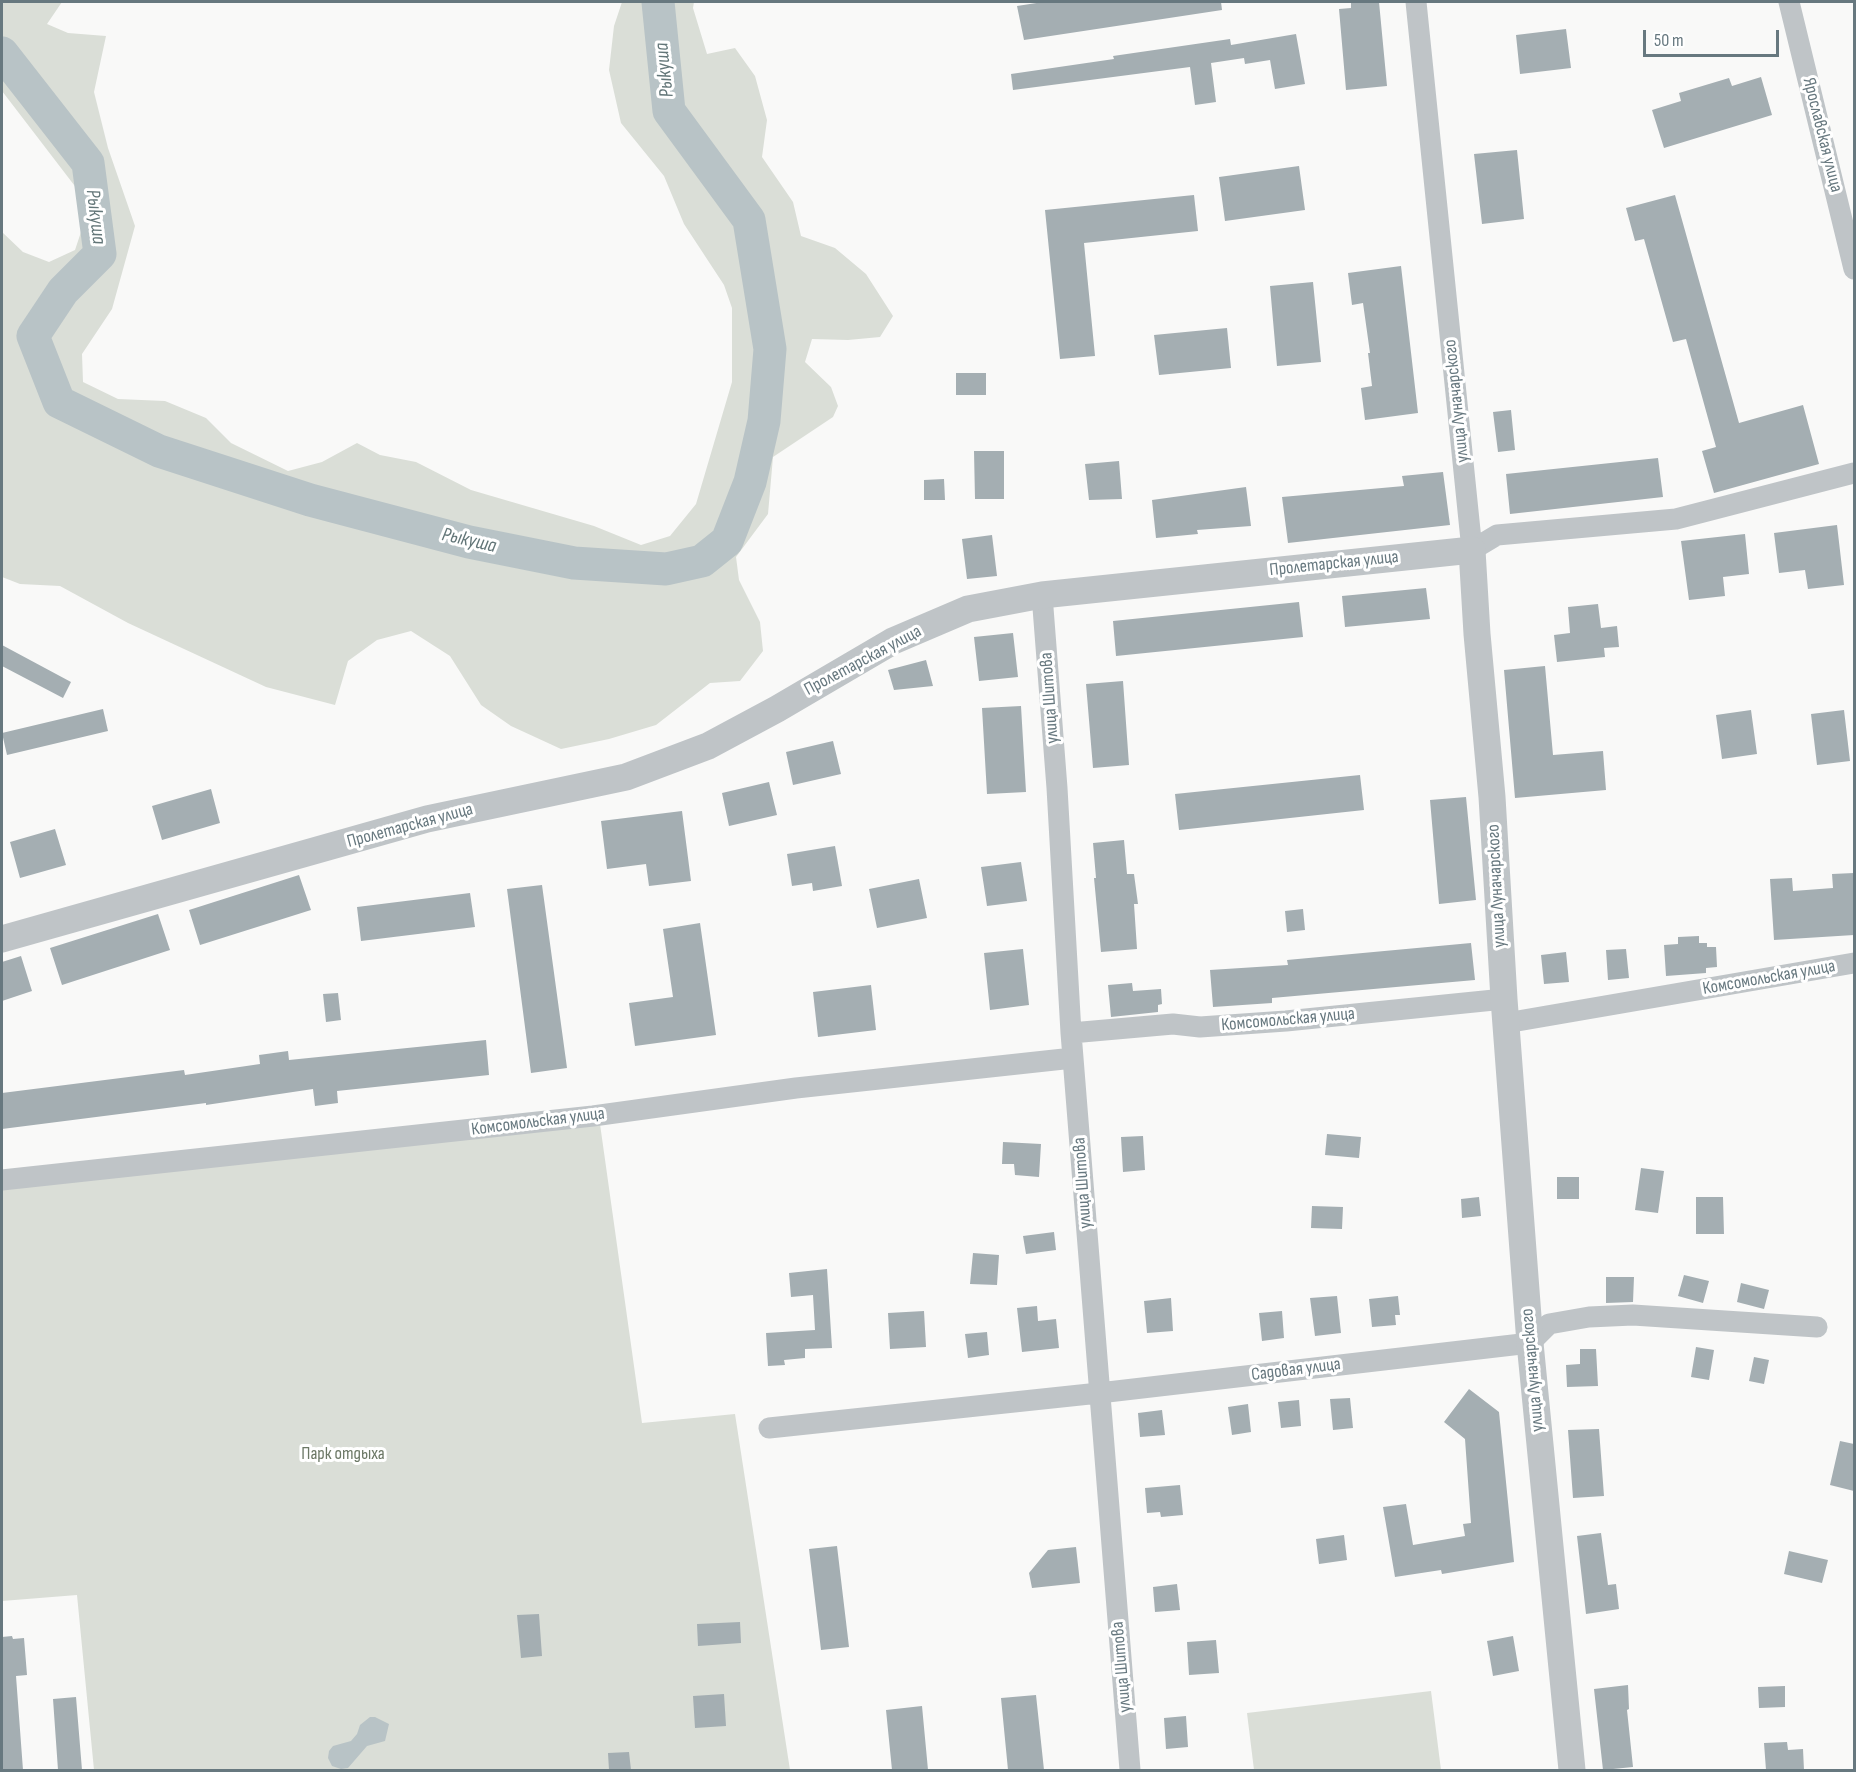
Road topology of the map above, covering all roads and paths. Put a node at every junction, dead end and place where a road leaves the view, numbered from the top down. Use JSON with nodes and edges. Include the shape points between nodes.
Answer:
{"nodes":[{"id":1,"x":1416,"y":2,"type":"edge"},
{"id":2,"x":1789,"y":2,"type":"edge"},
{"id":3,"x":1854,"y":269,"type":"edge"},
{"id":4,"x":1854,"y":473,"type":"edge"},
{"id":5,"x":1472,"y":550,"type":"junction"},
{"id":6,"x":1042,"y":595,"type":"junction"},
{"id":7,"x":2,"y":939,"type":"edge"},
{"id":8,"x":1854,"y":963,"type":"edge"},
{"id":9,"x":1505,"y":1011,"type":"junction"},
{"id":10,"x":1071,"y":1033,"type":"junction"},
{"id":11,"x":1073,"y":1058,"type":"junction"},
{"id":12,"x":2,"y":1180,"type":"edge"},
{"id":13,"x":1816,"y":1327,"type":"dead end"},
{"id":14,"x":1530,"y":1343,"type":"junction"},
{"id":15,"x":1099,"y":1393,"type":"junction"},
{"id":16,"x":769,"y":1428,"type":"dead end"},
{"id":17,"x":1130,"y":1770,"type":"edge"},
{"id":18,"x":1572,"y":1770,"type":"edge"}],
"edges":[{"from":1,"to":5,"type":"street","name":"улица Луначарского"},
{"from":2,"to":3,"type":"street","name":"Ярославская улица"},
{"from":4,"to":5,"type":"street","name":"Пролетарская улица","via":[[1676,519],[1497,535]]},
{"from":5,"to":6,"type":"street","name":"Пролетарская улица"},
{"from":5,"to":9,"type":"street","name":"улица Луначарского"},
{"from":6,"to":7,"type":"street","name":"Пролетарская улица","via":[[968,609],[893,641],[708,746],[626,777],[428,819]]},
{"from":6,"to":10,"type":"street","name":"улица Шитова"},
{"from":8,"to":9,"type":"street","name":"Комсомольская улица"},
{"from":9,"to":10,"type":"street","name":"Комсомольская улица","via":[[1200,1027],[1173,1024]]},
{"from":9,"to":14,"type":"street","name":"улица Луначарского"},
{"from":10,"to":11,"type":"street","name":"улица Шитова"},
{"from":11,"to":12,"type":"street","name":"Комсомольская улица","via":[[796,1088],[593,1116]]},
{"from":11,"to":15,"type":"street","name":"улица Шитова"},
{"from":13,"to":14,"type":"street","via":[[1633,1315],[1549,1323]]},
{"from":14,"to":15,"type":"street","name":"Садовая улица"},
{"from":14,"to":18,"type":"street","name":"улица Луначарского"},
{"from":15,"to":16,"type":"street","name":"Садовая улица"},
{"from":15,"to":17,"type":"street","name":"улица Шитова"}]}
